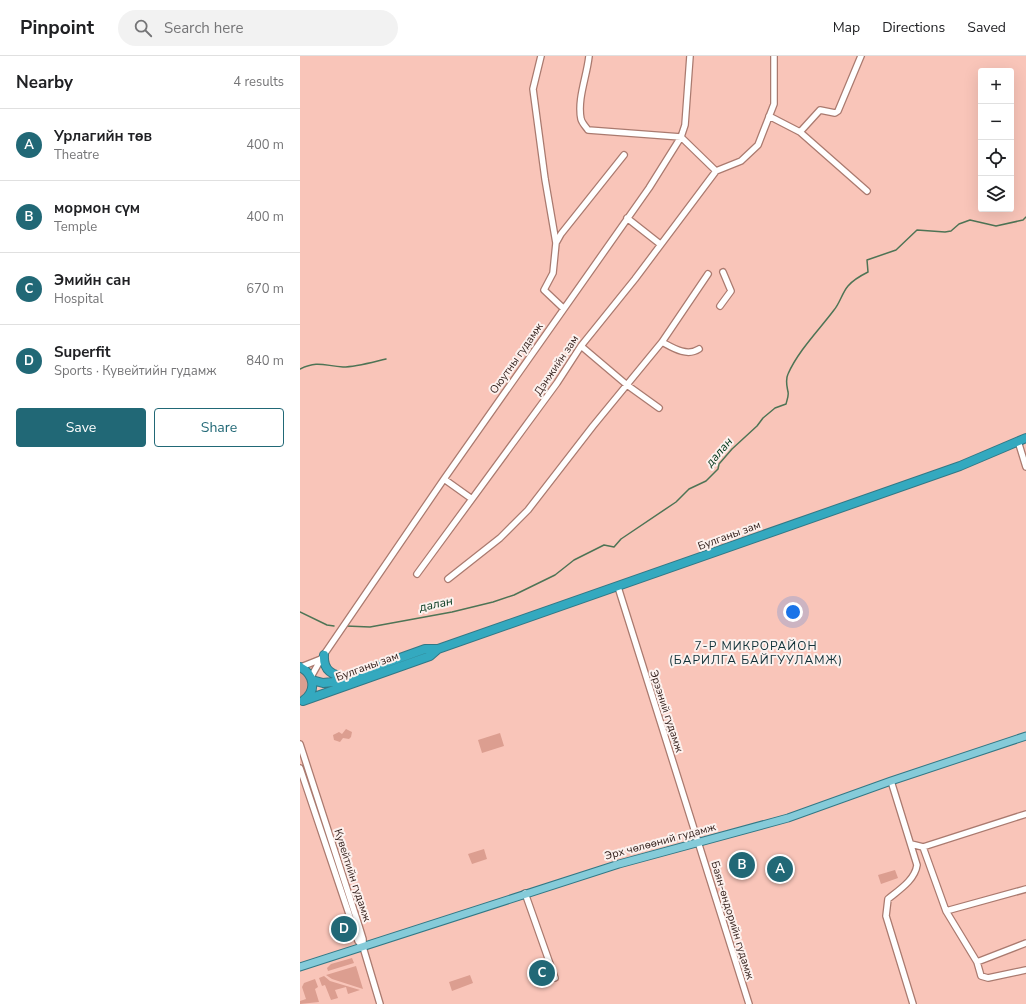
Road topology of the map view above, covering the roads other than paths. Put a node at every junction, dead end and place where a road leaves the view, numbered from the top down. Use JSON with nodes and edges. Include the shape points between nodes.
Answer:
{"nodes":[{"id":1,"x":541,"y":56,"type":"edge"},
{"id":2,"x":589,"y":56,"type":"edge"},
{"id":3,"x":690,"y":56,"type":"edge"},
{"id":4,"x":774,"y":56,"type":"edge"},
{"id":5,"x":861,"y":56,"type":"edge"},
{"id":6,"x":769,"y":116,"type":"junction"},
{"id":7,"x":800,"y":132,"type":"junction"},
{"id":8,"x":681,"y":137,"type":"junction"},
{"id":9,"x":624,"y":155,"type":"dead end"},
{"id":10,"x":716,"y":171,"type":"junction"},
{"id":11,"x":867,"y":191,"type":"dead end"},
{"id":12,"x":627,"y":218,"type":"junction"},
{"id":13,"x":556,"y":244,"type":"junction"},
{"id":14,"x":660,"y":244,"type":"junction"},
{"id":15,"x":723,"y":272,"type":"dead end"},
{"id":16,"x":708,"y":274,"type":"dead end"},
{"id":17,"x":720,"y":306,"type":"dead end"},
{"id":18,"x":563,"y":308,"type":"junction"},
{"id":19,"x":662,"y":342,"type":"junction"},
{"id":20,"x":581,"y":346,"type":"junction"},
{"id":21,"x":699,"y":349,"type":"dead end"},
{"id":22,"x":627,"y":386,"type":"junction"},
{"id":23,"x":659,"y":408,"type":"dead end"},
{"id":24,"x":1022,"y":440,"type":"edge"},
{"id":25,"x":1026,"y":467,"type":"edge"},
{"id":26,"x":444,"y":479,"type":"junction"},
{"id":27,"x":472,"y":499,"type":"junction"},
{"id":28,"x":417,"y":574,"type":"dead end"},
{"id":29,"x":448,"y":578,"type":"dead end"},
{"id":30,"x":618,"y":587,"type":"junction"},
{"id":31,"x":438,"y":649,"type":"junction"},
{"id":32,"x":323,"y":657,"type":"junction"},
{"id":33,"x":300,"y":667,"type":"edge"},
{"id":34,"x":350,"y":677,"type":"junction"},
{"id":35,"x":312,"y":679,"type":"junction"},
{"id":36,"x":301,"y":702,"type":"edge"},
{"id":37,"x":1026,"y":736,"type":"edge"},
{"id":38,"x":300,"y":744,"type":"edge"},
{"id":39,"x":300,"y":768,"type":"edge"},
{"id":40,"x":891,"y":781,"type":"junction"},
{"id":41,"x":1026,"y":814,"type":"edge"},
{"id":42,"x":698,"y":841,"type":"junction"},
{"id":43,"x":911,"y":844,"type":"junction"},
{"id":44,"x":923,"y":847,"type":"junction"},
{"id":45,"x":1026,"y":889,"type":"edge"},
{"id":46,"x":525,"y":893,"type":"junction"},
{"id":47,"x":946,"y":911,"type":"junction"},
{"id":48,"x":1026,"y":943,"type":"edge"},
{"id":49,"x":362,"y":947,"type":"junction"},
{"id":50,"x":977,"y":962,"type":"junction"},
{"id":51,"x":300,"y":967,"type":"edge"},
{"id":52,"x":1026,"y":970,"type":"edge"},
{"id":53,"x":554,"y":978,"type":"dead end"},
{"id":54,"x":380,"y":1004,"type":"edge"},
{"id":55,"x":749,"y":1004,"type":"edge"},
{"id":56,"x":913,"y":1004,"type":"edge"}],
"edges":[{"from":1,"to":13,"type":"street","via":[[533,89],[544,179]]},
{"from":2,"to":8,"type":"street","via":[[581,120],[588,130]]},
{"from":3,"to":8,"type":"street","name":"Оюутны гудамж","via":[[685,125]]},
{"from":4,"to":6,"type":"street","via":[[775,96]]},
{"from":5,"to":7,"type":"street","via":[[838,111],[835,113],[820,110]]},
{"from":6,"to":7,"type":"street"},
{"from":6,"to":10,"type":"street","via":[[758,145],[741,161]]},
{"from":7,"to":11,"type":"street"},
{"from":8,"to":10,"type":"street"},
{"from":8,"to":12,"type":"street","name":"Оюутны гудамж"},
{"from":9,"to":13,"type":"street","via":[[561,234]]},
{"from":10,"to":14,"type":"street","name":"Дэнжийн зам"},
{"from":12,"to":14,"type":"street"},
{"from":12,"to":18,"type":"street","name":"Оюутны гудамж"},
{"from":13,"to":18,"type":"street","via":[[553,273],[544,290]]},
{"from":14,"to":20,"type":"street","name":"Дэнжийн зам"},
{"from":15,"to":17,"type":"street","via":[[731,291]]},
{"from":16,"to":19,"type":"street"},
{"from":18,"to":26,"type":"street","name":"Оюутны гудамж"},
{"from":19,"to":21,"type":"street","via":[[678,351]]},
{"from":19,"to":22,"type":"street"},
{"from":20,"to":22,"type":"street"},
{"from":20,"to":27,"type":"street","name":"Дэнжийн зам"},
{"from":22,"to":23,"type":"street"},
{"from":22,"to":29,"type":"street","via":[[528,510],[500,538]]},
{"from":24,"to":25,"type":"street"},
{"from":24,"to":30,"type":"highway","name":"Булганы зам","via":[[960,466]]},
{"from":26,"to":27,"type":"street"},
{"from":26,"to":32,"type":"street","name":"Оюутны гудамж"},
{"from":27,"to":28,"type":"street","name":"Дэнжийн зам"},
{"from":30,"to":31,"type":"highway","name":"Булганы зам"},
{"from":30,"to":42,"type":"street","name":"Эрээний гудамж"},
{"from":31,"to":34,"type":"highway","name":"Булганы зам","via":[[426,649]]},
{"from":31,"to":36,"type":"highway","name":"Булганы зам","via":[[430,656]]},
{"from":32,"to":33,"type":"street"},
{"from":32,"to":34,"type":"highway","via":[[328,671]]},
{"from":32,"to":35,"type":"street","name":"Оюутны гудамж"},
{"from":33,"to":35,"type":"highway"},
{"from":34,"to":35,"type":"highway","name":"Булганы зам","via":[[328,683]]},
{"from":35,"to":36,"type":"highway","via":[[312,690]]},
{"from":37,"to":40,"type":"main road","name":"Эрх чөлөөний гудамж"},
{"from":38,"to":49,"type":"street","name":"Кувейтийн гудамж","via":[[363,939]]},
{"from":39,"to":49,"type":"street","name":"Кувейтийн гудамж"},
{"from":40,"to":42,"type":"main road","name":"Эрх чөлөөний гудамж","via":[[788,818]]},
{"from":40,"to":43,"type":"street"},
{"from":41,"to":44,"type":"street"},
{"from":42,"to":46,"type":"main road","name":"Эрх чөлөөний гудамж"},
{"from":42,"to":55,"type":"street","name":"Баян-өндорийн гудамж"},
{"from":43,"to":44,"type":"street"},
{"from":43,"to":56,"type":"street","via":[[916,860],[916,872],[888,899],[886,908],[889,927]]},
{"from":44,"to":47,"type":"street"},
{"from":45,"to":47,"type":"street"},
{"from":46,"to":49,"type":"main road","name":"Эрх чөлөөний гудамж"},
{"from":46,"to":53,"type":"street"},
{"from":47,"to":50,"type":"street"},
{"from":48,"to":50,"type":"street"},
{"from":49,"to":51,"type":"main road","name":"Эрх чөлөөний гудамж"},
{"from":49,"to":54,"type":"street"},
{"from":50,"to":52,"type":"street","via":[[984,978]]}]}
